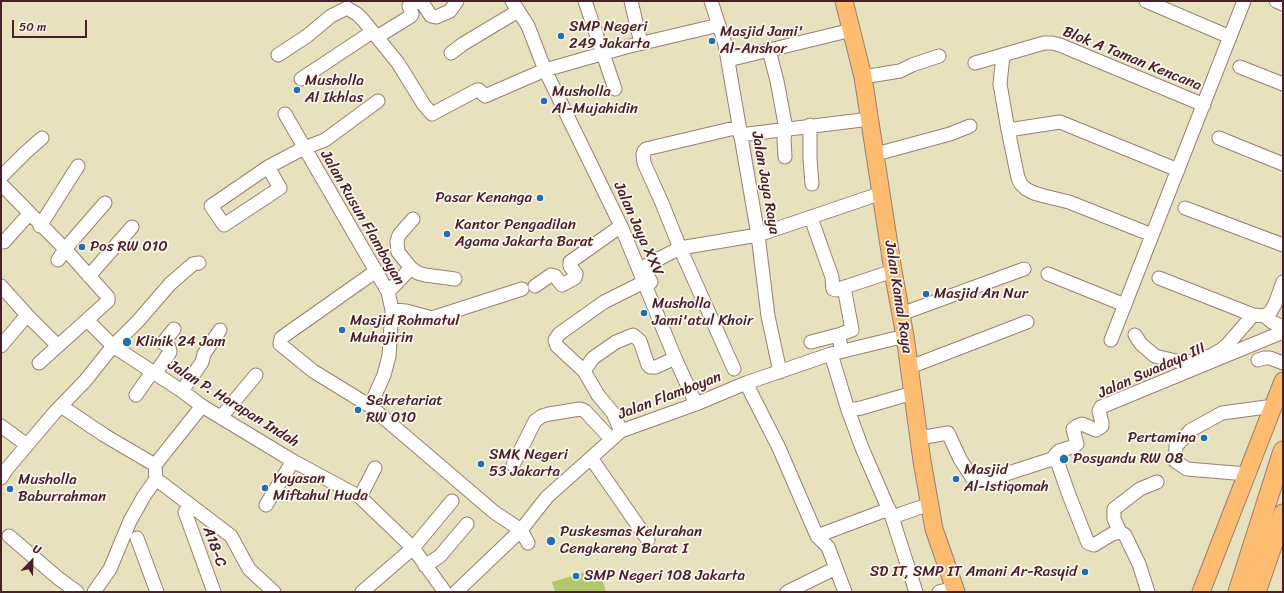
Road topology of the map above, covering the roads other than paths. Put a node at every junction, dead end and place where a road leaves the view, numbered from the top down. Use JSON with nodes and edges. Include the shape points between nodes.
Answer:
{"nodes":[{"id":1,"x":457,"y":1,"type":"edge"},
{"id":2,"x":586,"y":1,"type":"edge"},
{"id":3,"x":631,"y":1,"type":"edge"},
{"id":4,"x":712,"y":1,"type":"edge"},
{"id":5,"x":844,"y":1,"type":"edge"},
{"id":6,"x":1146,"y":1,"type":"edge"},
{"id":7,"x":1244,"y":1,"type":"edge"},
{"id":8,"x":1276,"y":1,"type":"edge"},
{"id":9,"x":413,"y":2,"type":"edge"},
{"id":10,"x":1283,"y":4,"type":"edge"},
{"id":11,"x":344,"y":5,"type":"edge"},
{"id":12,"x":515,"y":6,"type":"edge"},
{"id":13,"x":719,"y":25,"type":"junction"},
{"id":14,"x":852,"y":30,"type":"junction"},
{"id":15,"x":374,"y":34,"type":"junction"},
{"id":16,"x":1230,"y":37,"type":"junction"},
{"id":17,"x":641,"y":44,"type":"junction"},
{"id":18,"x":769,"y":50,"type":"junction"},
{"id":19,"x":451,"y":53,"type":"dead end"},
{"id":20,"x":602,"y":54,"type":"junction"},
{"id":21,"x":278,"y":55,"type":"dead end"},
{"id":22,"x":1003,"y":55,"type":"junction"},
{"id":23,"x":939,"y":56,"type":"dead end"},
{"id":24,"x":728,"y":60,"type":"junction"},
{"id":25,"x":975,"y":63,"type":"dead end"},
{"id":26,"x":1240,"y":67,"type":"dead end"},
{"id":27,"x":545,"y":70,"type":"junction"},
{"id":28,"x":863,"y":77,"type":"junction"},
{"id":29,"x":302,"y":79,"type":"dead end"},
{"id":30,"x":1283,"y":84,"type":"edge"},
{"id":31,"x":615,"y":89,"type":"dead end"},
{"id":32,"x":378,"y":101,"type":"dead end"},
{"id":33,"x":1204,"y":105,"type":"junction"},
{"id":34,"x":285,"y":114,"type":"dead end"},
{"id":35,"x":870,"y":119,"type":"junction"},
{"id":36,"x":810,"y":125,"type":"junction"},
{"id":37,"x":970,"y":126,"type":"dead end"},
{"id":38,"x":786,"y":129,"type":"junction"},
{"id":39,"x":1008,"y":130,"type":"junction"},
{"id":40,"x":740,"y":131,"type":"junction"},
{"id":41,"x":42,"y":138,"type":"dead end"},
{"id":42,"x":1219,"y":138,"type":"dead end"},
{"id":43,"x":304,"y":148,"type":"junction"},
{"id":44,"x":876,"y":154,"type":"junction"},
{"id":45,"x":785,"y":157,"type":"dead end"},
{"id":46,"x":1283,"y":164,"type":"edge"},
{"id":47,"x":78,"y":166,"type":"dead end"},
{"id":48,"x":268,"y":167,"type":"junction"},
{"id":49,"x":1178,"y":170,"type":"junction"},
{"id":50,"x":1,"y":177,"type":"edge"},
{"id":51,"x":1,"y":184,"type":"edge"},
{"id":52,"x":812,"y":184,"type":"dead end"},
{"id":53,"x":882,"y":193,"type":"junction"},
{"id":54,"x":105,"y":203,"type":"dead end"},
{"id":55,"x":1185,"y":208,"type":"dead end"},
{"id":56,"x":29,"y":214,"type":"junction"},
{"id":57,"x":811,"y":218,"type":"junction"},
{"id":58,"x":413,"y":220,"type":"dead end"},
{"id":59,"x":40,"y":226,"type":"junction"},
{"id":60,"x":621,"y":226,"type":"junction"},
{"id":61,"x":132,"y":227,"type":"dead end"},
{"id":62,"x":758,"y":235,"type":"junction"},
{"id":63,"x":1152,"y":236,"type":"junction"},
{"id":64,"x":4,"y":242,"type":"dead end"},
{"id":65,"x":1283,"y":245,"type":"edge"},
{"id":66,"x":680,"y":248,"type":"junction"},
{"id":67,"x":61,"y":255,"type":"junction"},
{"id":68,"x":199,"y":263,"type":"dead end"},
{"id":69,"x":411,"y":268,"type":"junction"},
{"id":70,"x":1024,"y":269,"type":"dead end"},
{"id":71,"x":376,"y":271,"type":"junction"},
{"id":72,"x":893,"y":271,"type":"junction"},
{"id":73,"x":1048,"y":274,"type":"dead end"},
{"id":74,"x":89,"y":276,"type":"junction"},
{"id":75,"x":1159,"y":278,"type":"dead end"},
{"id":76,"x":455,"y":279,"type":"dead end"},
{"id":77,"x":644,"y":282,"type":"junction"},
{"id":78,"x":1283,"y":282,"type":"edge"},
{"id":79,"x":1,"y":286,"type":"edge"},
{"id":80,"x":535,"y":286,"type":"dead end"},
{"id":81,"x":844,"y":287,"type":"junction"},
{"id":82,"x":522,"y":289,"type":"dead end"},
{"id":83,"x":388,"y":292,"type":"junction"},
{"id":84,"x":1125,"y":305,"type":"junction"},
{"id":85,"x":392,"y":310,"type":"junction"},
{"id":86,"x":901,"y":314,"type":"junction"},
{"id":87,"x":27,"y":315,"type":"junction"},
{"id":88,"x":1259,"y":315,"type":"junction"},
{"id":89,"x":87,"y":320,"type":"junction"},
{"id":90,"x":1027,"y":322,"type":"dead end"},
{"id":91,"x":1283,"y":327,"type":"edge"},
{"id":92,"x":174,"y":329,"type":"dead end"},
{"id":93,"x":220,"y":330,"type":"dead end"},
{"id":94,"x":1283,"y":333,"type":"edge"},
{"id":95,"x":838,"y":335,"type":"junction"},
{"id":96,"x":1135,"y":335,"type":"dead end"},
{"id":97,"x":905,"y":336,"type":"junction"},
{"id":98,"x":1111,"y":340,"type":"dead end"},
{"id":99,"x":811,"y":342,"type":"dead end"},
{"id":100,"x":1,"y":346,"type":"edge"},
{"id":101,"x":58,"y":346,"type":"junction"},
{"id":102,"x":113,"y":346,"type":"junction"},
{"id":103,"x":837,"y":352,"type":"junction"},
{"id":104,"x":675,"y":358,"type":"junction"},
{"id":105,"x":1258,"y":360,"type":"dead end"},
{"id":106,"x":39,"y":363,"type":"dead end"},
{"id":107,"x":1283,"y":364,"type":"edge"},
{"id":108,"x":910,"y":366,"type":"junction"},
{"id":109,"x":734,"y":369,"type":"dead end"},
{"id":110,"x":584,"y":371,"type":"junction"},
{"id":111,"x":780,"y":372,"type":"junction"},
{"id":112,"x":153,"y":373,"type":"junction"},
{"id":113,"x":256,"y":375,"type":"dead end"},
{"id":114,"x":1283,"y":381,"type":"edge"},
{"id":115,"x":746,"y":383,"type":"junction"},
{"id":116,"x":182,"y":391,"type":"junction"},
{"id":117,"x":913,"y":393,"type":"junction"},
{"id":118,"x":136,"y":396,"type":"dead end"},
{"id":119,"x":699,"y":402,"type":"junction"},
{"id":120,"x":61,"y":406,"type":"junction"},
{"id":121,"x":202,"y":406,"type":"junction"},
{"id":122,"x":370,"y":406,"type":"junction"},
{"id":123,"x":1274,"y":406,"type":"junction"},
{"id":124,"x":848,"y":410,"type":"junction"},
{"id":125,"x":221,"y":417,"type":"junction"},
{"id":126,"x":1,"y":426,"type":"edge"},
{"id":127,"x":621,"y":431,"type":"junction"},
{"id":128,"x":919,"y":438,"type":"junction"},
{"id":129,"x":611,"y":439,"type":"junction"},
{"id":130,"x":28,"y":445,"type":"junction"},
{"id":131,"x":1283,"y":451,"type":"edge"},
{"id":132,"x":591,"y":458,"type":"junction"},
{"id":133,"x":293,"y":460,"type":"junction"},
{"id":134,"x":1056,"y":461,"type":"junction"},
{"id":135,"x":155,"y":465,"type":"junction"},
{"id":136,"x":513,"y":465,"type":"dead end"},
{"id":137,"x":375,"y":468,"type":"dead end"},
{"id":138,"x":3,"y":471,"type":"edge"},
{"id":139,"x":1247,"y":474,"type":"junction"},
{"id":140,"x":156,"y":479,"type":"junction"},
{"id":141,"x":1157,"y":482,"type":"dead end"},
{"id":142,"x":360,"y":497,"type":"junction"},
{"id":143,"x":452,"y":501,"type":"dead end"},
{"id":144,"x":930,"y":504,"type":"junction"},
{"id":145,"x":266,"y":505,"type":"dead end"},
{"id":146,"x":185,"y":512,"type":"dead end"},
{"id":147,"x":891,"y":513,"type":"junction"},
{"id":148,"x":1282,"y":521,"type":"edge"},
{"id":149,"x":468,"y":524,"type":"dead end"},
{"id":150,"x":521,"y":530,"type":"junction"},
{"id":151,"x":1120,"y":532,"type":"junction"},
{"id":152,"x":9,"y":536,"type":"dead end"},
{"id":153,"x":817,"y":536,"type":"junction"},
{"id":154,"x":137,"y":538,"type":"dead end"},
{"id":155,"x":648,"y":540,"type":"dead end"},
{"id":156,"x":528,"y":543,"type":"dead end"},
{"id":157,"x":413,"y":548,"type":"junction"},
{"id":158,"x":425,"y":566,"type":"junction"},
{"id":159,"x":836,"y":568,"type":"junction"},
{"id":160,"x":949,"y":591,"type":"edge"},
{"id":161,"x":77,"y":592,"type":"edge"},
{"id":162,"x":94,"y":592,"type":"edge"},
{"id":163,"x":157,"y":592,"type":"edge"},
{"id":164,"x":214,"y":592,"type":"edge"},
{"id":165,"x":274,"y":592,"type":"edge"},
{"id":166,"x":362,"y":592,"type":"edge"},
{"id":167,"x":445,"y":592,"type":"edge"},
{"id":168,"x":456,"y":592,"type":"edge"},
{"id":169,"x":788,"y":592,"type":"edge"},
{"id":170,"x":845,"y":592,"type":"edge"},
{"id":171,"x":916,"y":592,"type":"edge"},
{"id":172,"x":1148,"y":592,"type":"edge"},
{"id":173,"x":1201,"y":592,"type":"edge"},
{"id":174,"x":1238,"y":592,"type":"edge"},
{"id":175,"x":1256,"y":592,"type":"edge"}],
"edges":[{"from":1,"to":9,"type":"street","via":[[450,11],[436,17]]},
{"from":2,"to":20,"type":"street"},
{"from":3,"to":17,"type":"street"},
{"from":4,"to":13,"type":"street","name":"Jalan Jaya Raya"},
{"from":5,"to":14,"type":"main road","name":"Jalan Kamal Raya"},
{"from":6,"to":16,"type":"street"},
{"from":7,"to":16,"type":"street","name":"Blok A Taman Kencana"},
{"from":8,"to":10,"type":"street"},
{"from":9,"to":15,"type":"street","via":[[411,16]]},
{"from":11,"to":15,"type":"street","via":[[357,14]]},
{"from":11,"to":21,"type":"street","via":[[307,36]]},
{"from":12,"to":19,"type":"street"},
{"from":12,"to":27,"type":"street","name":"Jalan Jaya XXV","via":[[528,26]]},
{"from":13,"to":17,"type":"street"},
{"from":13,"to":24,"type":"street","name":"Jalan Jaya Raya"},
{"from":14,"to":18,"type":"street"},
{"from":14,"to":28,"type":"main road","name":"Jalan Kamal Raya"},
{"from":15,"to":27,"type":"street","via":[[398,63],[432,114],[477,90],[485,96]]},
{"from":15,"to":29,"type":"street"},
{"from":16,"to":33,"type":"street","name":"Blok A Taman Kencana"},
{"from":17,"to":20,"type":"street"},
{"from":18,"to":24,"type":"street"},
{"from":18,"to":38,"type":"street"},
{"from":20,"to":27,"type":"street"},
{"from":20,"to":31,"type":"street"},
{"from":22,"to":25,"type":"street","name":"Blok A Taman Kencana"},
{"from":22,"to":33,"type":"street","name":"Blok A Taman Kencana","via":[[1044,43],[1056,44]]},
{"from":22,"to":39,"type":"street","via":[[1000,84]]},
{"from":23,"to":28,"type":"street","via":[[900,71]]},
{"from":24,"to":40,"type":"street","name":"Jalan Jaya Raya"},
{"from":26,"to":30,"type":"street"},
{"from":27,"to":60,"type":"street","name":"Jalan Jaya XXV"},
{"from":28,"to":35,"type":"main road","name":"Jalan Kamal Raya"},
{"from":32,"to":43,"type":"street","via":[[325,140]]},
{"from":33,"to":49,"type":"street","name":"Blok A Taman Kencana"},
{"from":34,"to":43,"type":"street","name":"Jalan Rusun Flamboyan"},
{"from":35,"to":36,"type":"street"},
{"from":35,"to":44,"type":"main road","name":"Jalan Kamal Raya"},
{"from":36,"to":38,"type":"street"},
{"from":36,"to":52,"type":"street"},
{"from":37,"to":44,"type":"street"},
{"from":38,"to":40,"type":"street"},
{"from":38,"to":45,"type":"street"},
{"from":39,"to":49,"type":"street","via":[[1060,122]]},
{"from":39,"to":63,"type":"street","via":[[1018,178],[1026,189],[1069,202]]},
{"from":40,"to":62,"type":"street","name":"Jalan Jaya Raya"},
{"from":40,"to":66,"type":"street","via":[[644,151],[644,163]]},
{"from":41,"to":50,"type":"street"},
{"from":42,"to":46,"type":"street"},
{"from":43,"to":48,"type":"street"},
{"from":43,"to":71,"type":"street","name":"Jalan Rusun Flamboyan"},
{"from":44,"to":53,"type":"main road","name":"Jalan Kamal Raya"},
{"from":47,"to":59,"type":"street"},
{"from":48,"to":48,"type":"street","via":[[211,206],[224,225],[280,188]]},
{"from":49,"to":63,"type":"street","name":"Blok A Taman Kencana"},
{"from":51,"to":56,"type":"street"},
{"from":53,"to":57,"type":"street"},
{"from":53,"to":72,"type":"main road","name":"Jalan Kamal Raya"},
{"from":54,"to":67,"type":"street"},
{"from":55,"to":65,"type":"street"},
{"from":56,"to":59,"type":"street"},
{"from":56,"to":64,"type":"street"},
{"from":57,"to":62,"type":"street"},
{"from":57,"to":81,"type":"street","via":[[832,277],[832,287],[836,290]]},
{"from":58,"to":69,"type":"street","via":[[399,235],[397,241],[398,252]]},
{"from":59,"to":67,"type":"street"},
{"from":60,"to":77,"type":"street","name":"Jalan Jaya XXV"},
{"from":60,"to":80,"type":"street","via":[[570,262],[576,274],[575,278],[562,285],[551,275]]},
{"from":61,"to":74,"type":"street"},
{"from":62,"to":66,"type":"street"},
{"from":62,"to":111,"type":"street","name":"Jalan Jaya Raya","via":[[768,316]]},
{"from":63,"to":84,"type":"street","name":"Blok A Taman Kencana"},
{"from":66,"to":109,"type":"street"},
{"from":66,"to":119,"type":"street","via":[[647,265],[646,273],[699,390]]},
{"from":67,"to":74,"type":"street"},
{"from":68,"to":102,"type":"street","via":[[193,264],[170,284]]},
{"from":69,"to":76,"type":"street","via":[[425,275]]},
{"from":69,"to":83,"type":"street"},
{"from":70,"to":86,"type":"street"},
{"from":71,"to":83,"type":"street","name":"Jalan Rusun Flamboyan"},
{"from":71,"to":122,"type":"street","via":[[279,341],[288,352],[313,371]]},
{"from":72,"to":81,"type":"street"},
{"from":72,"to":86,"type":"main road","name":"Jalan Kamal Raya"},
{"from":73,"to":84,"type":"street"},
{"from":74,"to":89,"type":"street","via":[[109,296],[108,301]]},
{"from":75,"to":88,"type":"street"},
{"from":77,"to":104,"type":"street","name":"Jalan Jaya XXV"},
{"from":77,"to":110,"type":"street","via":[[604,302],[556,338],[557,346]]},
{"from":78,"to":88,"type":"street","via":[[1271,311]]},
{"from":79,"to":87,"type":"street"},
{"from":81,"to":95,"type":"street","via":[[852,330]]},
{"from":82,"to":85,"type":"street","via":[[432,318]]},
{"from":83,"to":85,"type":"street","name":"Jalan Rusun Flamboyan"},
{"from":84,"to":98,"type":"street","name":"Blok A Taman Kencana"},
{"from":85,"to":122,"type":"street","name":"Jalan Rusun Flamboyan","via":[[389,356],[384,375]]},
{"from":86,"to":97,"type":"main road","name":"Jalan Kamal Raya"},
{"from":87,"to":100,"type":"street"},
{"from":87,"to":101,"type":"street"},
{"from":88,"to":91,"type":"street"},
{"from":88,"to":96,"type":"street","via":[[1221,350],[1189,362],[1155,356]]},
{"from":89,"to":101,"type":"street"},
{"from":89,"to":102,"type":"street","name":"Jalan P. Harapan Indah"},
{"from":90,"to":108,"type":"street"},
{"from":92,"to":112,"type":"street","via":[[163,343],[169,347],[170,352]]},
{"from":93,"to":116,"type":"street"},
{"from":94,"to":134,"type":"street","name":"Jalan Swadaya III","via":[[1102,407],[1099,411],[1102,426],[1096,430],[1082,424],[1073,429],[1077,444],[1057,452]]},
{"from":95,"to":99,"type":"street"},
{"from":95,"to":103,"type":"street"},
{"from":97,"to":103,"type":"street","name":"Jalan Flamboyan"},
{"from":97,"to":108,"type":"main road","name":"Jalan Kamal Raya"},
{"from":101,"to":106,"type":"street"},
{"from":102,"to":112,"type":"street","name":"Jalan P. Harapan Indah"},
{"from":102,"to":120,"type":"street"},
{"from":103,"to":111,"type":"street","name":"Jalan Flamboyan"},
{"from":103,"to":124,"type":"street"},
{"from":104,"to":110,"type":"street","via":[[653,368],[648,366],[640,341],[633,335],[616,342],[593,358]]},
{"from":104,"to":119,"type":"street","name":"Jalan Jaya XXV"},
{"from":105,"to":107,"type":"street","via":[[1270,358]]},
{"from":108,"to":117,"type":"main road","name":"Jalan Kamal Raya"},
{"from":110,"to":127,"type":"street","via":[[598,395],[613,413]]},
{"from":111,"to":115,"type":"street","name":"Jalan Flamboyan"},
{"from":112,"to":116,"type":"street","name":"Jalan P. Harapan Indah"},
{"from":112,"to":118,"type":"street"},
{"from":113,"to":125,"type":"street"},
{"from":114,"to":123,"type":"main road"},
{"from":115,"to":119,"type":"street","name":"Jalan Flamboyan"},
{"from":115,"to":153,"type":"street","via":[[779,448]]},
{"from":116,"to":121,"type":"street","name":"Jalan P. Harapan Indah"},
{"from":117,"to":124,"type":"street"},
{"from":117,"to":128,"type":"main road","name":"Jalan Kamal Raya"},
{"from":119,"to":127,"type":"street","name":"Jalan Flamboyan"},
{"from":120,"to":130,"type":"street"},
{"from":120,"to":135,"type":"street"},
{"from":121,"to":125,"type":"street","name":"Jalan P. Harapan Indah"},
{"from":121,"to":135,"type":"street"},
{"from":122,"to":150,"type":"street","via":[[494,512]]},
{"from":123,"to":139,"type":"main road"},
{"from":123,"to":139,"type":"street","via":[[1222,413],[1192,430],[1176,446],[1175,461],[1187,469]]},
{"from":124,"to":147,"type":"street"},
{"from":125,"to":133,"type":"street","name":"Jalan P. Harapan Indah"},
{"from":126,"to":130,"type":"street"},
{"from":127,"to":129,"type":"street","name":"Jalan Flamboyan"},
{"from":128,"to":134,"type":"street","via":[[948,434],[973,479],[980,482],[1052,459]]},
{"from":128,"to":144,"type":"main road","name":"Jalan Kamal Raya"},
{"from":129,"to":132,"type":"street","name":"Jalan Flamboyan"},
{"from":129,"to":136,"type":"street","via":[[585,410],[549,414],[535,421]]},
{"from":130,"to":138,"type":"street"},
{"from":131,"to":174,"type":"highway"},
{"from":132,"to":150,"type":"street","name":"Jalan Flamboyan","via":[[547,497],[532,522]]},
{"from":132,"to":155,"type":"street"},
{"from":133,"to":142,"type":"street","name":"Jalan P. Harapan Indah"},
{"from":133,"to":145,"type":"street"},
{"from":134,"to":151,"type":"street","via":[[1088,543],[1094,545]]},
{"from":135,"to":140,"type":"street"},
{"from":137,"to":142,"type":"street"},
{"from":139,"to":173,"type":"main road"},
{"from":140,"to":162,"type":"street","via":[[130,521],[110,568]]},
{"from":140,"to":165,"type":"street","via":[[231,536],[249,569]]},
{"from":141,"to":151,"type":"street","via":[[1140,489],[1114,509],[1114,518]]},
{"from":142,"to":157,"type":"street","name":"Jalan P. Harapan Indah"},
{"from":143,"to":157,"type":"street"},
{"from":144,"to":147,"type":"street"},
{"from":144,"to":160,"type":"main road","name":"Jalan Kamal Raya"},
{"from":146,"to":164,"type":"street","name":"A18-C"},
{"from":147,"to":153,"type":"street"},
{"from":147,"to":171,"type":"street"},
{"from":148,"to":175,"type":"highway"},
{"from":149,"to":158,"type":"street","via":[[440,556]]},
{"from":150,"to":156,"type":"street"},
{"from":150,"to":168,"type":"street","name":"Jalan Flamboyan"},
{"from":151,"to":172,"type":"street","via":[[1125,535],[1139,564]]},
{"from":152,"to":161,"type":"street"},
{"from":153,"to":159,"type":"street","via":[[828,547]]},
{"from":154,"to":163,"type":"street"},
{"from":157,"to":158,"type":"street","name":"Jalan P. Harapan Indah"},
{"from":157,"to":166,"type":"street"},
{"from":158,"to":167,"type":"street","name":"Jalan P. Harapan Indah"},
{"from":159,"to":169,"type":"street"},
{"from":159,"to":170,"type":"street"}]}
